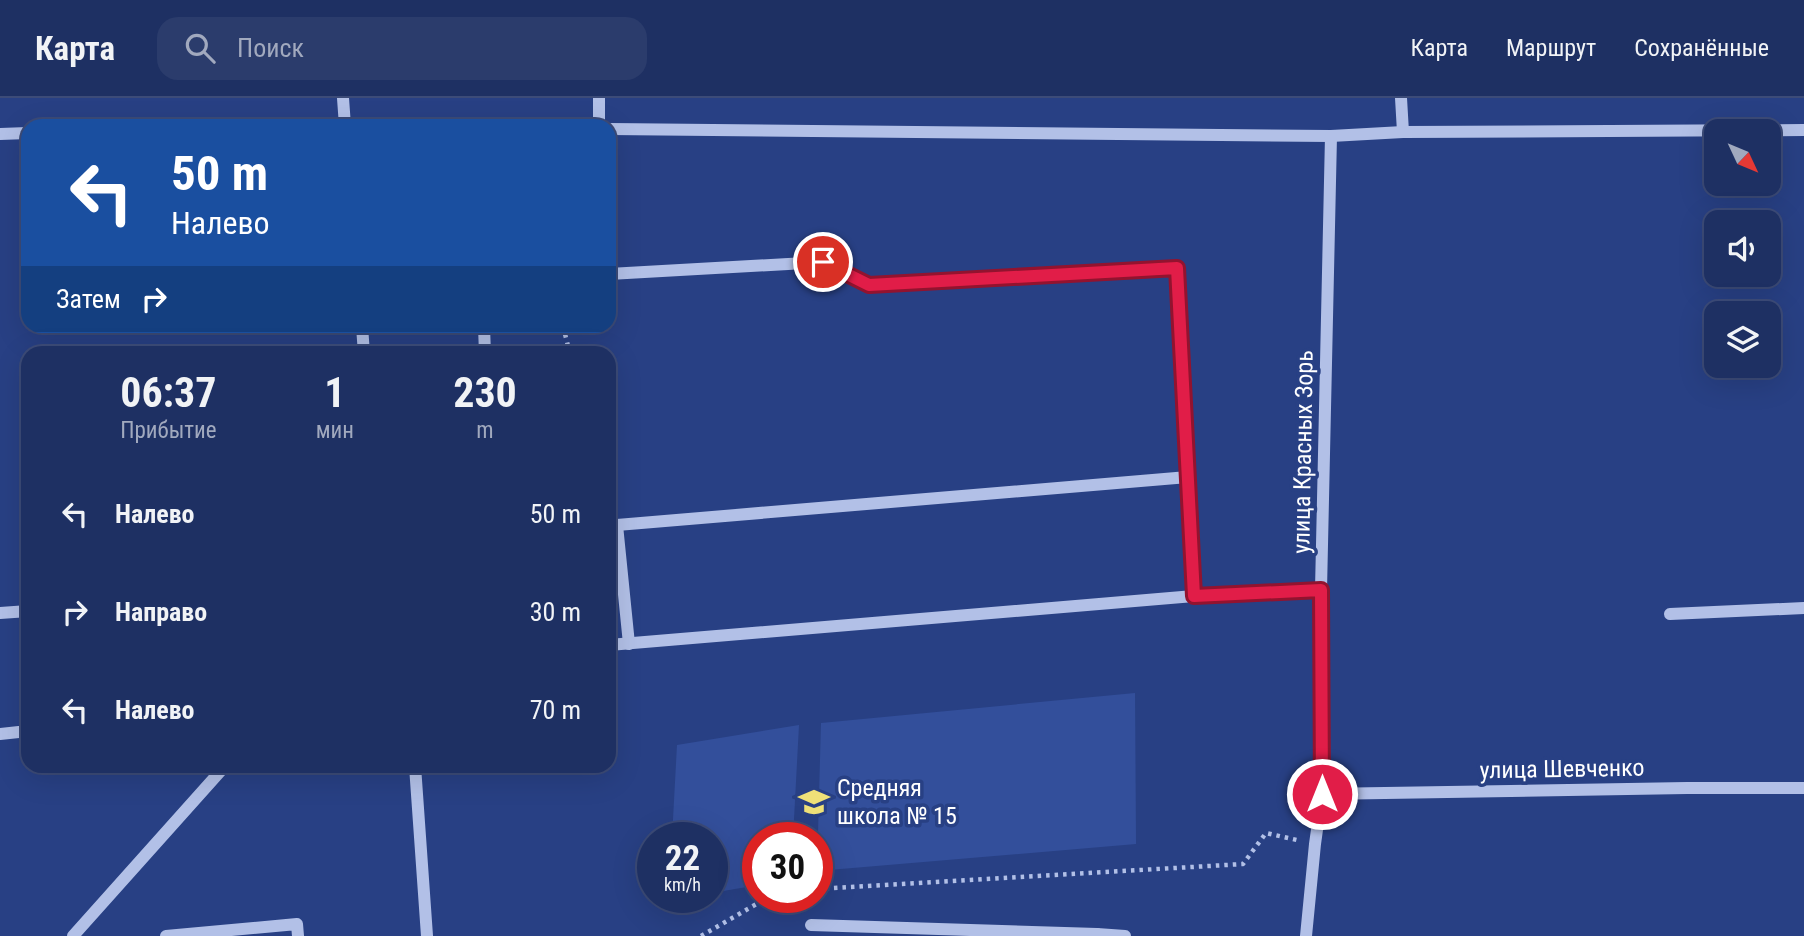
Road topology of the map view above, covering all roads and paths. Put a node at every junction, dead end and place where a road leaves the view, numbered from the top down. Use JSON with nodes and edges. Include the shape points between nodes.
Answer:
{"nodes":[{"id":1,"x":343,"y":98,"type":"edge"},
{"id":2,"x":599,"y":98,"type":"edge"},
{"id":3,"x":1401,"y":98,"type":"edge"},
{"id":4,"x":344,"y":119,"type":"edge"},
{"id":5,"x":599,"y":119,"type":"edge"},
{"id":6,"x":616,"y":129,"type":"edge"},
{"id":7,"x":1804,"y":130,"type":"edge"},
{"id":8,"x":1403,"y":132,"type":"junction"},
{"id":9,"x":0,"y":134,"type":"edge"},
{"id":10,"x":21,"y":134,"type":"edge"},
{"id":11,"x":1331,"y":136,"type":"junction"},
{"id":12,"x":616,"y":274,"type":"edge"},
{"id":13,"x":1188,"y":477,"type":"junction"},
{"id":14,"x":1321,"y":590,"type":"junction"},
{"id":15,"x":1194,"y":596,"type":"junction"},
{"id":16,"x":1804,"y":608,"type":"edge"},
{"id":17,"x":21,"y":612,"type":"edge"},
{"id":18,"x":0,"y":614,"type":"edge"},
{"id":19,"x":1670,"y":614,"type":"dead end"},
{"id":20,"x":629,"y":643,"type":"junction"},
{"id":21,"x":616,"y":644,"type":"edge"},
{"id":22,"x":21,"y":732,"type":"edge"},
{"id":23,"x":0,"y":734,"type":"edge"},
{"id":24,"x":219,"y":773,"type":"edge"},
{"id":25,"x":415,"y":773,"type":"edge"},
{"id":26,"x":1804,"y":788,"type":"edge"},
{"id":27,"x":1322,"y":794,"type":"junction"},
{"id":28,"x":1315,"y":844,"type":"junction"},
{"id":29,"x":833,"y":887,"type":"edge"},
{"id":30,"x":742,"y":912,"type":"edge"},
{"id":31,"x":811,"y":925,"type":"dead end"},
{"id":32,"x":1097,"y":935,"type":"edge"},
{"id":33,"x":73,"y":936,"type":"edge"},
{"id":34,"x":166,"y":936,"type":"edge"},
{"id":35,"x":298,"y":936,"type":"edge"},
{"id":36,"x":427,"y":936,"type":"edge"},
{"id":37,"x":701,"y":936,"type":"edge"},
{"id":38,"x":1125,"y":936,"type":"edge"},
{"id":39,"x":1306,"y":936,"type":"edge"}],
"edges":[{"from":1,"to":4,"type":"street"},
{"from":2,"to":5,"type":"street"},
{"from":3,"to":8,"type":"street"},
{"from":6,"to":11,"type":"street"},
{"from":7,"to":8,"type":"street"},
{"from":8,"to":11,"type":"street"},
{"from":9,"to":10,"type":"street"},
{"from":11,"to":14,"type":"street","name":"улица Красных Зорь"},
{"from":12,"to":13,"type":"street","via":[[823,262],[869,285],[1177,268]]},
{"from":13,"to":15,"type":"street"},
{"from":13,"to":20,"type":"street","via":[[617,525]]},
{"from":14,"to":15,"type":"street"},
{"from":14,"to":27,"type":"street","name":"улица Красных Зорь"},
{"from":15,"to":20,"type":"street"},
{"from":16,"to":19,"type":"street"},
{"from":17,"to":18,"type":"street"},
{"from":20,"to":21,"type":"street"},
{"from":22,"to":23,"type":"street"},
{"from":24,"to":33,"type":"street"},
{"from":25,"to":36,"type":"street"},
{"from":26,"to":27,"type":"street","name":"улица Шевченко"},
{"from":27,"to":28,"type":"street","name":"улица Красных Зорь"},
{"from":28,"to":29,"type":"path","via":[[1266,833],[1243,864]]},
{"from":28,"to":39,"type":"street","name":"улица Красных Зорь"},
{"from":30,"to":37,"type":"path"},
{"from":31,"to":32,"type":"street"},
{"from":32,"to":38,"type":"street"},
{"from":34,"to":35,"type":"street","via":[[297,924]]}]}
